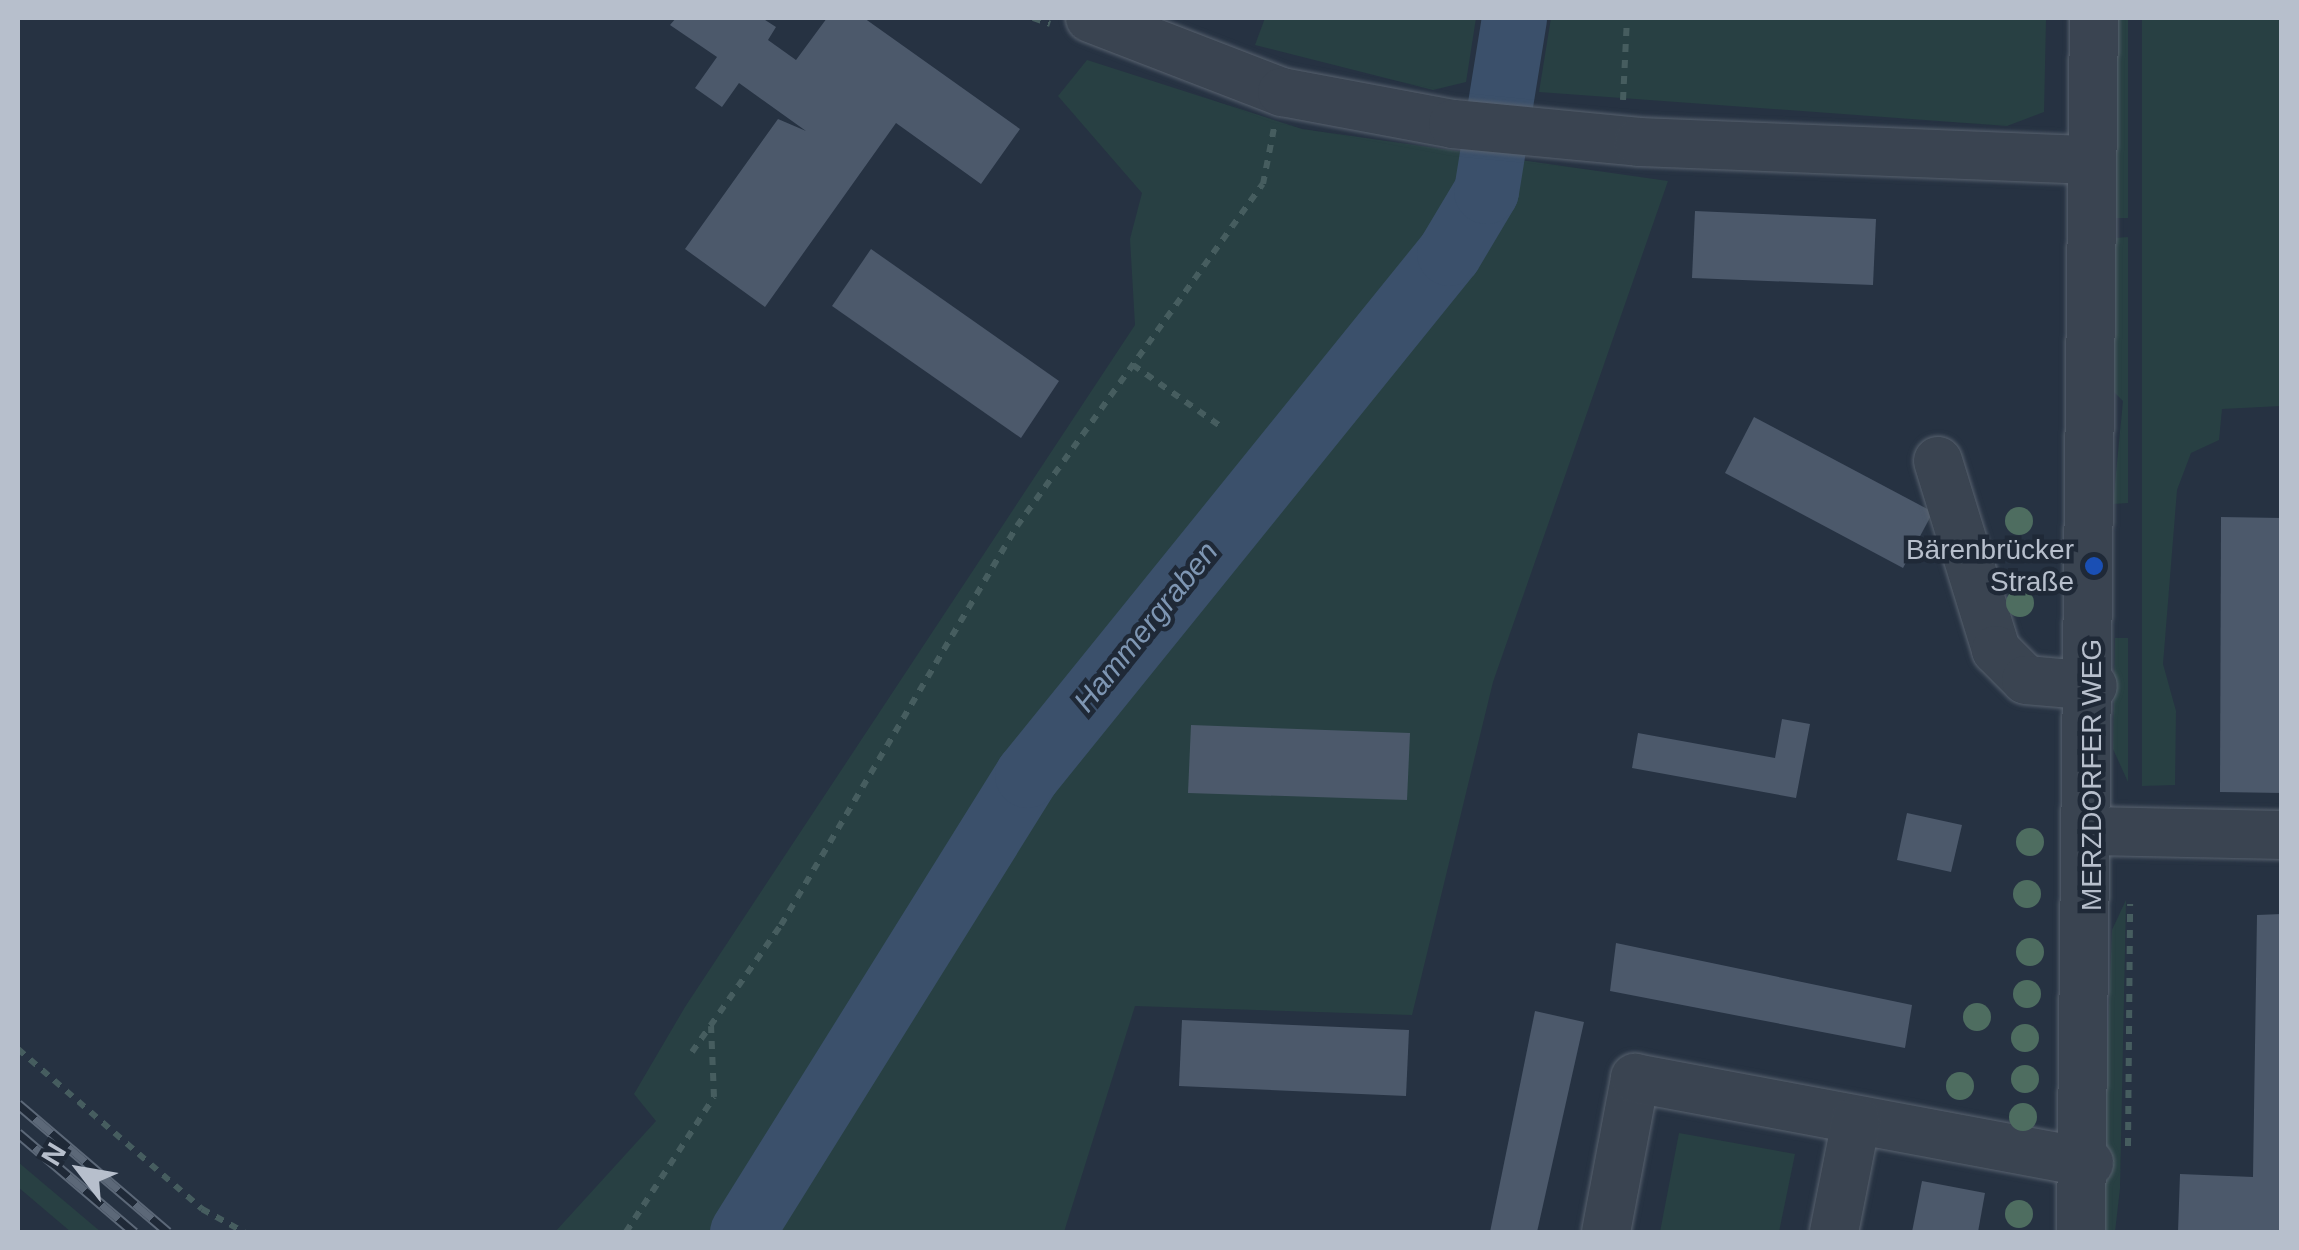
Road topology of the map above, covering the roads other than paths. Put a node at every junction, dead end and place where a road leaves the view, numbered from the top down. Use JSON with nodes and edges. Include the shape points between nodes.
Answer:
{"nodes":[{"id":1,"x":1090,"y":18,"type":"edge"},
{"id":2,"x":2094,"y":18,"type":"edge"},
{"id":3,"x":2092,"y":160,"type":"junction"},
{"id":4,"x":1938,"y":461,"type":"dead end"},
{"id":5,"x":2093,"y":686,"type":"junction"},
{"id":6,"x":2092,"y":831,"type":"junction"},
{"id":7,"x":2282,"y":835,"type":"edge"},
{"id":8,"x":1856,"y":1122,"type":"junction"},
{"id":9,"x":2089,"y":1163,"type":"junction"},
{"id":10,"x":1606,"y":1232,"type":"edge"},
{"id":11,"x":1834,"y":1232,"type":"edge"},
{"id":12,"x":2082,"y":1232,"type":"edge"}],
"edges":[{"from":1,"to":3,"type":"street","via":[[1282,92],[1453,124],[1621,141]]},
{"from":2,"to":3,"type":"street","name":"MERZDORFER WEG"},
{"from":3,"to":5,"type":"street","name":"MERZDORFER WEG"},
{"from":4,"to":5,"type":"street","via":[[1996,650],[2026,680]]},
{"from":5,"to":6,"type":"street","name":"MERZDORFER WEG"},
{"from":6,"to":7,"type":"street"},
{"from":6,"to":9,"type":"street","name":"MERZDORFER WEG"},
{"from":8,"to":9,"type":"street"},
{"from":8,"to":10,"type":"street","via":[[1635,1078]]},
{"from":8,"to":11,"type":"street"},
{"from":9,"to":12,"type":"street","name":"MERZDORFER WEG"}]}
